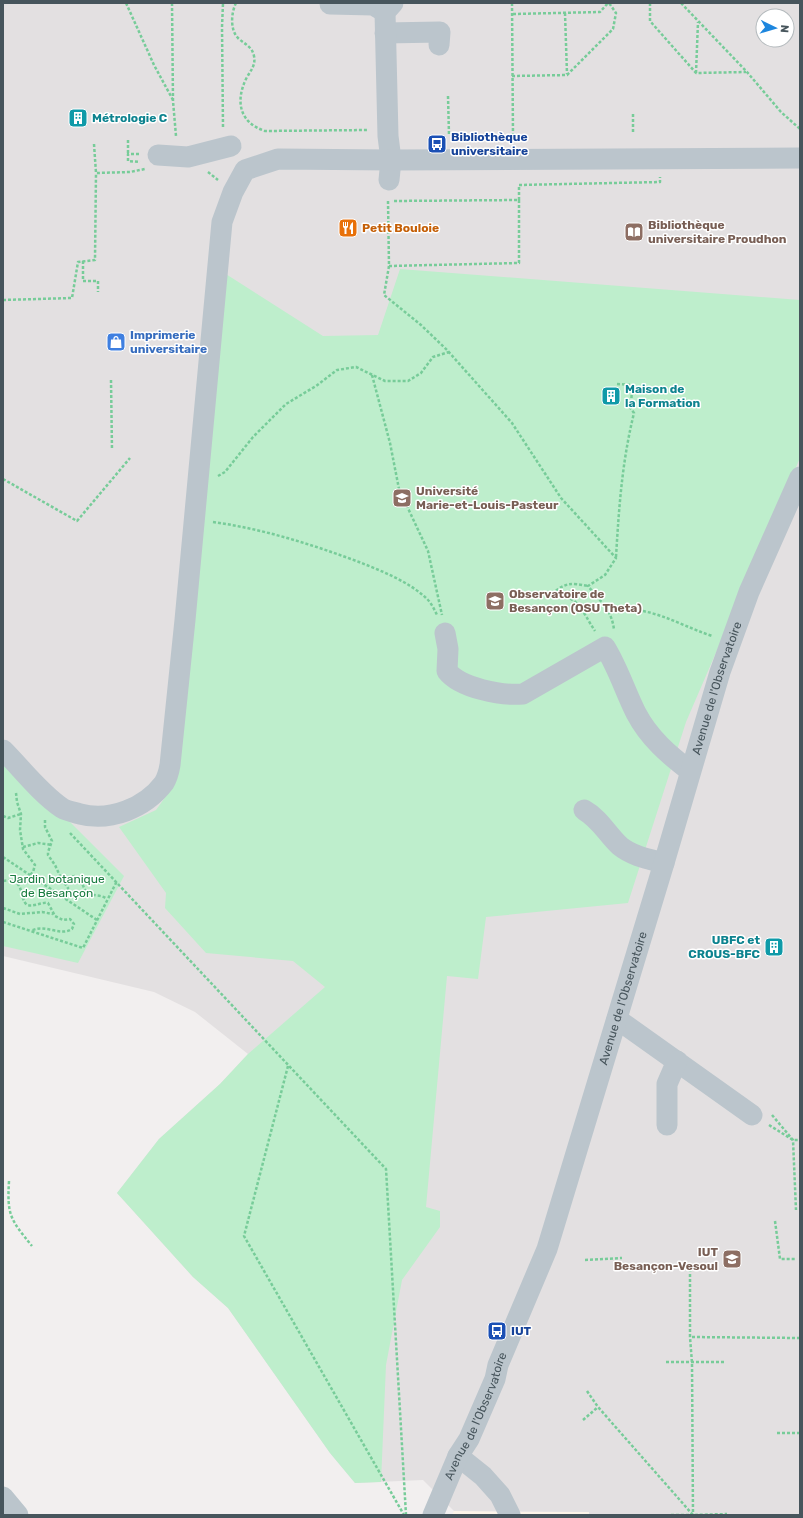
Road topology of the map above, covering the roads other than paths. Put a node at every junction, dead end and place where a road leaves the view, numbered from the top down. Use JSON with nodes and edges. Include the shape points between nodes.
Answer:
{"nodes":[{"id":1,"x":330,"y":4,"type":"edge"},
{"id":2,"x":389,"y":7,"type":"edge"},
{"id":3,"x":385,"y":33,"type":"junction"},
{"id":4,"x":439,"y":45,"type":"dead end"},
{"id":5,"x":227,"y":139,"type":"road end"},
{"id":6,"x":800,"y":158,"type":"edge"},
{"id":7,"x":150,"y":159,"type":"road end"},
{"id":8,"x":391,"y":160,"type":"junction"},
{"id":9,"x":389,"y":191,"type":"road end"},
{"id":10,"x":800,"y":477,"type":"edge"},
{"id":11,"x":445,"y":633,"type":"road end"},
{"id":12,"x":3,"y":750,"type":"edge"},
{"id":13,"x":690,"y":771,"type":"junction"},
{"id":14,"x":584,"y":810,"type":"dead end"},
{"id":15,"x":664,"y":863,"type":"junction"},
{"id":16,"x":617,"y":1018,"type":"junction"},
{"id":17,"x":677,"y":1061,"type":"junction"},
{"id":18,"x":760,"y":1113,"type":"road end"},
{"id":19,"x":667,"y":1124,"type":"dead end"},
{"id":20,"x":458,"y":1456,"type":"junction"},
{"id":21,"x":3,"y":1498,"type":"edge"},
{"id":22,"x":18,"y":1515,"type":"edge"},
{"id":23,"x":433,"y":1515,"type":"edge"},
{"id":24,"x":510,"y":1515,"type":"edge"}],
"edges":[{"from":1,"to":2,"type":"street"},
{"from":2,"to":3,"type":"street"},
{"from":3,"to":4,"type":"street","via":[[440,32]]},
{"from":3,"to":8,"type":"street"},
{"from":5,"to":7,"type":"street","via":[[188,157]]},
{"from":6,"to":8,"type":"street"},
{"from":8,"to":9,"type":"street"},
{"from":8,"to":12,"type":"street","via":[[278,159],[244,170],[222,222],[170,765],[165,781],[148,800],[114,815],[91,817],[59,806]]},
{"from":10,"to":13,"type":"street","name":"Avenue de l'Observatoire","via":[[741,613]]},
{"from":11,"to":13,"type":"street","via":[[448,649],[447,671],[450,675],[477,688],[510,695],[523,694],[605,647],[643,725],[669,755]]},
{"from":13,"to":15,"type":"street","name":"Avenue de l'Observatoire"},
{"from":14,"to":15,"type":"street","via":[[603,825],[620,846],[631,853]]},
{"from":15,"to":16,"type":"street","name":"Avenue de l'Observatoire"},
{"from":16,"to":17,"type":"street"},
{"from":16,"to":20,"type":"street","name":"Avenue de l'Observatoire","via":[[547,1249],[495,1379],[469,1439]]},
{"from":17,"to":18,"type":"street"},
{"from":17,"to":19,"type":"street","via":[[667,1084]]},
{"from":20,"to":23,"type":"street","name":"Avenue de l'Observatoire"},
{"from":20,"to":24,"type":"street","via":[[484,1476],[500,1495]]},
{"from":21,"to":22,"type":"street"}]}
